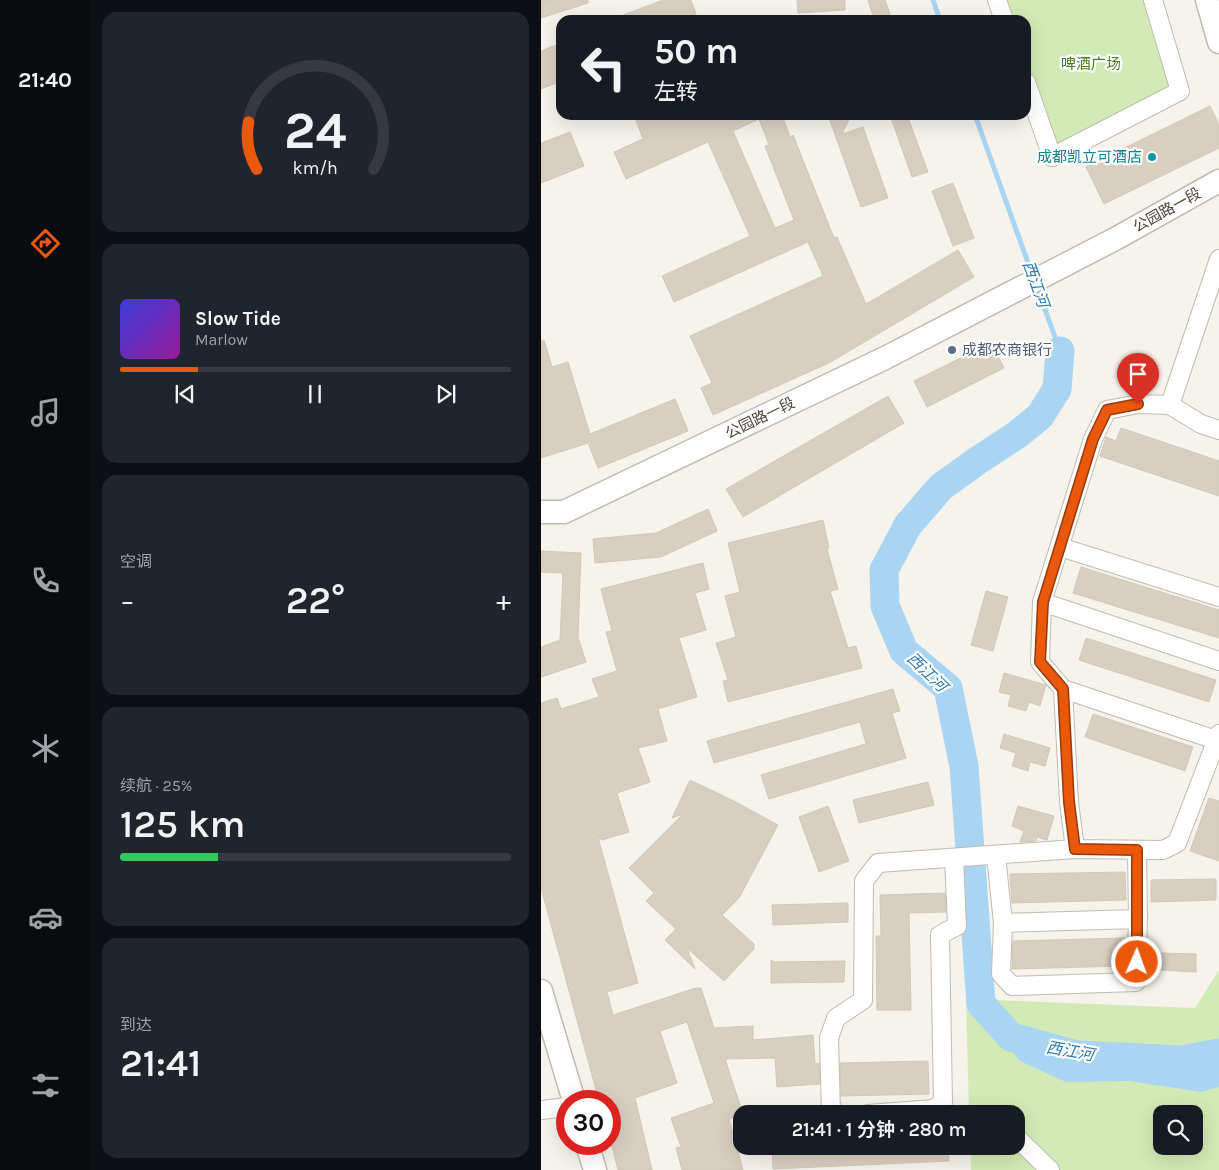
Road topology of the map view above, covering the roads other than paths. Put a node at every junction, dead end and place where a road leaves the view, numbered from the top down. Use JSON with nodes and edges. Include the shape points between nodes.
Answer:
{"nodes":[{"id":1,"x":997,"y":0,"type":"edge"},
{"id":2,"x":1153,"y":0,"type":"edge"},
{"id":3,"x":1207,"y":0,"type":"edge"},
{"id":4,"x":1002,"y":15,"type":"edge"},
{"id":5,"x":1219,"y":42,"type":"edge"},
{"id":6,"x":1031,"y":96,"type":"edge"},
{"id":7,"x":1219,"y":181,"type":"edge"},
{"id":8,"x":1219,"y":259,"type":"edge"},
{"id":9,"x":1170,"y":405,"type":"junction"},
{"id":10,"x":1219,"y":430,"type":"edge"},
{"id":11,"x":541,"y":512,"type":"edge"},
{"id":12,"x":1060,"y":547,"type":"junction"},
{"id":13,"x":1219,"y":598,"type":"edge"},
{"id":14,"x":1043,"y":602,"type":"junction"},
{"id":15,"x":1219,"y":661,"type":"edge"},
{"id":16,"x":1063,"y":689,"type":"junction"},
{"id":17,"x":1218,"y":737,"type":"edge"},
{"id":18,"x":1075,"y":849,"type":"junction"},
{"id":19,"x":1137,"y":850,"type":"junction"},
{"id":20,"x":989,"y":856,"type":"junction"},
{"id":21,"x":957,"y":858,"type":"junction"},
{"id":22,"x":1138,"y":919,"type":"junction"},
{"id":23,"x":1003,"y":923,"type":"junction"},
{"id":24,"x":541,"y":991,"type":"edge"},
{"id":25,"x":571,"y":1090,"type":"edge"},
{"id":26,"x":831,"y":1105,"type":"edge"},
{"id":27,"x":939,"y":1105,"type":"edge"},
{"id":28,"x":556,"y":1108,"type":"edge"},
{"id":29,"x":541,"y":1110,"type":"edge"},
{"id":30,"x":1025,"y":1146,"type":"edge"},
{"id":31,"x":590,"y":1155,"type":"edge"},
{"id":32,"x":595,"y":1170,"type":"edge"},
{"id":33,"x":1050,"y":1170,"type":"edge"}],
"edges":[{"from":1,"to":4,"type":"street"},
{"from":2,"to":6,"type":"street","via":[[1180,91],[1053,158]]},
{"from":3,"to":5,"type":"street"},
{"from":7,"to":11,"type":"street","name":"公园路一段","via":[[877,363],[564,512]]},
{"from":8,"to":9,"type":"street"},
{"from":9,"to":10,"type":"street","via":[[1201,424]]},
{"from":9,"to":12,"type":"street","via":[[1138,404],[1107,410],[1093,439]]},
{"from":12,"to":13,"type":"street"},
{"from":12,"to":14,"type":"street"},
{"from":14,"to":15,"type":"street"},
{"from":14,"to":16,"type":"street","via":[[1040,662]]},
{"from":16,"to":17,"type":"street"},
{"from":16,"to":18,"type":"street"},
{"from":17,"to":19,"type":"street","via":[[1177,843],[1163,850]]},
{"from":18,"to":19,"type":"street"},
{"from":18,"to":20,"type":"street"},
{"from":19,"to":22,"type":"street"},
{"from":20,"to":21,"type":"street"},
{"from":20,"to":23,"type":"street"},
{"from":21,"to":26,"type":"street","via":[[879,863],[864,881],[863,1000],[836,1018],[829,1038]]},
{"from":21,"to":27,"type":"street","via":[[957,926],[940,935],[943,1102]]},
{"from":22,"to":23,"type":"street"},
{"from":22,"to":23,"type":"street","via":[[1136,982],[1013,986],[1001,974]]},
{"from":24,"to":25,"type":"street"},
{"from":28,"to":29,"type":"street"},
{"from":30,"to":33,"type":"street"},
{"from":31,"to":32,"type":"street"}]}
